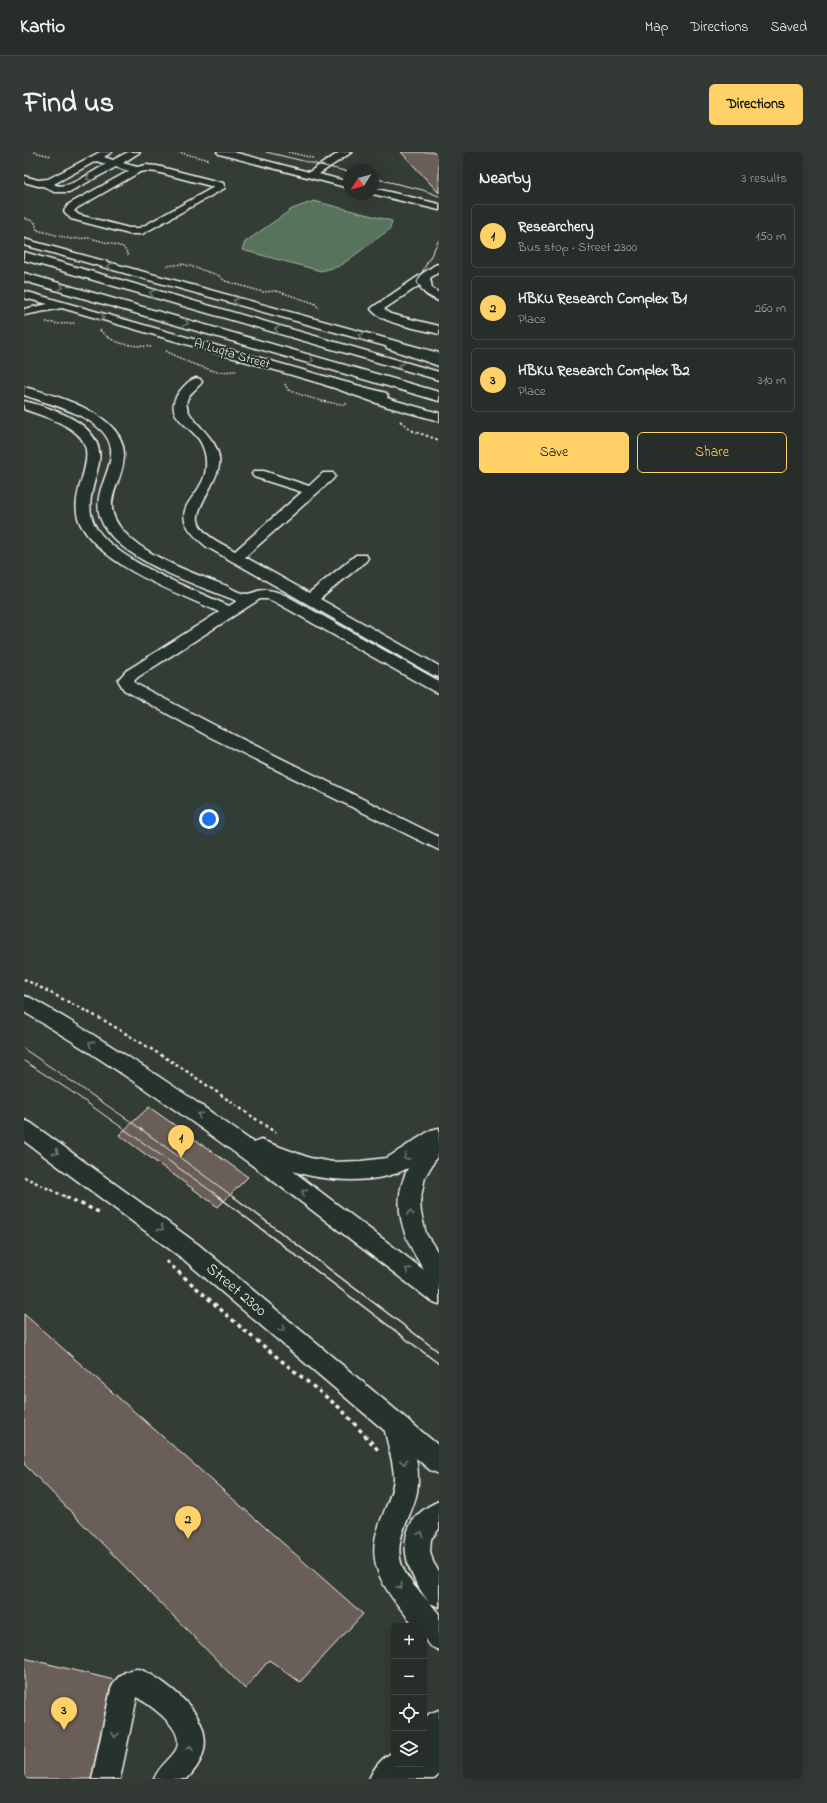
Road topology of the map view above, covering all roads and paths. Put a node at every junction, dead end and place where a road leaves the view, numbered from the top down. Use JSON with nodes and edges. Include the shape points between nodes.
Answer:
{"nodes":[{"id":1,"x":34,"y":152,"type":"edge"},
{"id":2,"x":107,"y":152,"type":"edge"},
{"id":3,"x":135,"y":152,"type":"edge"},
{"id":4,"x":178,"y":152,"type":"edge"},
{"id":5,"x":222,"y":152,"type":"edge"},
{"id":6,"x":288,"y":152,"type":"edge"},
{"id":7,"x":347,"y":152,"type":"edge"},
{"id":8,"x":51,"y":156,"type":"dead end"},
{"id":9,"x":95,"y":158,"type":"junction"},
{"id":10,"x":214,"y":161,"type":"dead end"},
{"id":11,"x":331,"y":162,"type":"junction"},
{"id":12,"x":115,"y":164,"type":"junction"},
{"id":13,"x":137,"y":170,"type":"junction"},
{"id":14,"x":311,"y":175,"type":"junction"},
{"id":15,"x":24,"y":179,"type":"edge"},
{"id":16,"x":46,"y":183,"type":"junction"},
{"id":17,"x":343,"y":183,"type":"edge"},
{"id":18,"x":379,"y":193,"type":"edge"},
{"id":19,"x":438,"y":208,"type":"edge"},
{"id":20,"x":24,"y":218,"type":"edge"},
{"id":21,"x":24,"y":242,"type":"edge"},
{"id":22,"x":24,"y":256,"type":"edge"},
{"id":23,"x":132,"y":258,"type":"dead end"},
{"id":24,"x":163,"y":266,"type":"dead end"},
{"id":25,"x":439,"y":266,"type":"edge"},
{"id":26,"x":24,"y":277,"type":"edge"},
{"id":27,"x":424,"y":277,"type":"junction"},
{"id":28,"x":24,"y":294,"type":"edge"},
{"id":29,"x":439,"y":298,"type":"edge"},
{"id":30,"x":386,"y":303,"type":"junction"},
{"id":31,"x":65,"y":306,"type":"junction"},
{"id":32,"x":401,"y":307,"type":"dead end"},
{"id":33,"x":319,"y":309,"type":"dead end"},
{"id":34,"x":24,"y":312,"type":"edge"},
{"id":35,"x":40,"y":320,"type":"dead end"},
{"id":36,"x":78,"y":323,"type":"dead end"},
{"id":37,"x":100,"y":329,"type":"dead end"},
{"id":38,"x":439,"y":330,"type":"edge"},
{"id":39,"x":392,"y":345,"type":"junction"},
{"id":40,"x":154,"y":347,"type":"dead end"},
{"id":41,"x":165,"y":350,"type":"dead end"},
{"id":42,"x":439,"y":357,"type":"edge"},
{"id":43,"x":439,"y":362,"type":"edge"},
{"id":44,"x":242,"y":371,"type":"dead end"},
{"id":45,"x":439,"y":376,"type":"edge"},
{"id":46,"x":196,"y":382,"type":"dead end"},
{"id":47,"x":330,"y":382,"type":"junction"},
{"id":48,"x":285,"y":383,"type":"dead end"},
{"id":49,"x":24,"y":391,"type":"edge"},
{"id":50,"x":439,"y":397,"type":"edge"},
{"id":51,"x":353,"y":404,"type":"dead end"},
{"id":52,"x":24,"y":406,"type":"edge"},
{"id":53,"x":439,"y":411,"type":"edge"},
{"id":54,"x":439,"y":418,"type":"edge"},
{"id":55,"x":397,"y":419,"type":"dead end"},
{"id":56,"x":439,"y":440,"type":"edge"},
{"id":57,"x":259,"y":474,"type":"dead end"},
{"id":58,"x":328,"y":476,"type":"dead end"},
{"id":59,"x":312,"y":491,"type":"junction"},
{"id":60,"x":237,"y":557,"type":"junction"},
{"id":61,"x":361,"y":558,"type":"dead end"},
{"id":62,"x":310,"y":599,"type":"junction"},
{"id":63,"x":248,"y":600,"type":"junction"},
{"id":64,"x":230,"y":612,"type":"junction"},
{"id":65,"x":439,"y":672,"type":"edge"},
{"id":66,"x":439,"y":688,"type":"edge"},
{"id":67,"x":439,"y":844,"type":"edge"},
{"id":68,"x":24,"y":979,"type":"edge"},
{"id":69,"x":24,"y":1003,"type":"edge"},
{"id":70,"x":24,"y":1129,"type":"edge"},
{"id":71,"x":229,"y":1135,"type":"junction"},
{"id":72,"x":281,"y":1136,"type":"dead end"},
{"id":73,"x":439,"y":1136,"type":"edge"},
{"id":74,"x":24,"y":1177,"type":"edge"},
{"id":75,"x":104,"y":1215,"type":"dead end"},
{"id":76,"x":163,"y":1259,"type":"dead end"},
{"id":77,"x":439,"y":1272,"type":"edge"},
{"id":78,"x":439,"y":1294,"type":"edge"},
{"id":79,"x":395,"y":1424,"type":"junction"},
{"id":80,"x":439,"y":1462,"type":"edge"},
{"id":81,"x":406,"y":1480,"type":"junction"},
{"id":82,"x":439,"y":1514,"type":"edge"},
{"id":83,"x":439,"y":1594,"type":"edge"},
{"id":84,"x":439,"y":1637,"type":"edge"},
{"id":85,"x":439,"y":1724,"type":"edge"},
{"id":86,"x":427,"y":1738,"type":"edge"},
{"id":87,"x":439,"y":1757,"type":"edge"},
{"id":88,"x":396,"y":1767,"type":"edge"},
{"id":89,"x":106,"y":1779,"type":"edge"},
{"id":90,"x":168,"y":1779,"type":"edge"},
{"id":91,"x":383,"y":1779,"type":"edge"},
{"id":92,"x":411,"y":1779,"type":"edge"}],
"edges":[{"from":1,"to":8,"type":"path"},
{"from":2,"to":9,"type":"street"},
{"from":3,"to":12,"type":"street"},
{"from":4,"to":10,"type":"path"},
{"from":5,"to":14,"type":"street"},
{"from":6,"to":11,"type":"path"},
{"from":7,"to":11,"type":"street"},
{"from":9,"to":12,"type":"street"},
{"from":9,"to":16,"type":"street"},
{"from":11,"to":14,"type":"street"},
{"from":12,"to":13,"type":"street"},
{"from":12,"to":16,"type":"street","one_way":true,"via":[[69,189],[54,189]]},
{"from":13,"to":13,"type":"street","via":[[73,206],[70,213],[75,217],[129,231],[142,231],[220,188],[219,185],[157,169]]},
{"from":14,"to":17,"type":"street"},
{"from":15,"to":16,"type":"street"},
{"from":18,"to":19,"type":"street"},
{"from":20,"to":23,"type":"path","via":[[35,222],[37,230],[71,239],[90,238],[123,247],[126,255]]},
{"from":39,"to":21,"type":"street","one_way":true},
{"from":45,"to":22,"type":"main road","one_way":true},
{"from":24,"to":33,"type":"path","via":[[183,264],[218,275],[225,281],[314,303]]},
{"from":25,"to":27,"type":"street"},
{"from":26,"to":50,"type":"main road","name":"Al Luqta Street","one_way":true},
{"from":27,"to":29,"type":"street","via":[[427,289]]},
{"from":27,"to":30,"type":"street"},
{"from":28,"to":31,"type":"street","name":"Al Luqta Street"},
{"from":30,"to":32,"type":"street"},
{"from":30,"to":38,"type":"street","via":[[377,309],[386,316]]},
{"from":31,"to":34,"type":"street"},
{"from":31,"to":47,"type":"street","name":"Al Luqta Street","one_way":true},
{"from":35,"to":36,"type":"path","via":[[60,324]]},
{"from":37,"to":40,"type":"path","via":[[108,339],[118,343]]},
{"from":39,"to":42,"type":"street"},
{"from":39,"to":43,"type":"main road"},
{"from":41,"to":44,"type":"path","via":[[190,363],[217,372]]},
{"from":46,"to":60,"type":"street","via":[[179,405],[185,417],[206,441],[213,462],[212,472],[192,508],[190,517],[194,528],[201,536]]},
{"from":47,"to":53,"type":"main road"},
{"from":47,"to":54,"type":"street","name":"Al Luqta Street"},
{"from":48,"to":51,"type":"path","via":[[288,390],[295,393],[330,402]]},
{"from":49,"to":63,"type":"street","via":[[90,416],[111,432],[116,442],[117,454],[116,465],[103,498],[104,512],[120,538],[148,557]]},
{"from":52,"to":64,"type":"street","via":[[70,423],[80,430],[92,445],[94,454],[83,499],[83,513],[89,528],[103,543],[132,566]]},
{"from":55,"to":56,"type":"path","via":[[414,433]]},
{"from":57,"to":59,"type":"street"},
{"from":58,"to":59,"type":"street"},
{"from":59,"to":60,"type":"street"},
{"from":60,"to":62,"type":"street"},
{"from":61,"to":62,"type":"street"},
{"from":62,"to":65,"type":"street"},
{"from":63,"to":64,"type":"street"},
{"from":63,"to":66,"type":"street","via":[[265,593],[274,596]]},
{"from":64,"to":67,"type":"street","via":[[132,674],[126,680],[127,684],[212,731]]},
{"from":68,"to":72,"type":"path","via":[[105,1021],[179,1066]]},
{"from":71,"to":69,"type":"street","one_way":true,"via":[[149,1080]]},
{"from":70,"to":79,"type":"street","name":"Street 2300","one_way":true,"via":[[191,1252]]},
{"from":73,"to":71,"type":"street","one_way":true,"via":[[392,1166],[340,1172],[308,1168],[286,1161]]},
{"from":78,"to":71,"type":"street","one_way":true},
{"from":77,"to":73,"type":"street","one_way":true,"via":[[416,1237],[409,1217],[414,1176]]},
{"from":74,"to":75,"type":"path"},
{"from":76,"to":81,"type":"path","via":[[341,1409]]},
{"from":79,"to":80,"type":"street","name":"Street 2300"},
{"from":79,"to":81,"type":"street","one_way":true},
{"from":81,"to":84,"type":"street","one_way":true,"via":[[387,1536],[387,1558],[394,1579]]},
{"from":83,"to":82,"type":"street","one_way":true,"via":[[428,1581],[417,1556],[418,1537],[426,1524]]},
{"from":85,"to":86,"type":"street"},
{"from":87,"to":92,"type":"street"},
{"from":88,"to":91,"type":"street"},
{"from":90,"to":89,"type":"street","one_way":true,"via":[[188,1756],[192,1740],[188,1724],[178,1712],[139,1683],[125,1689]]}]}
